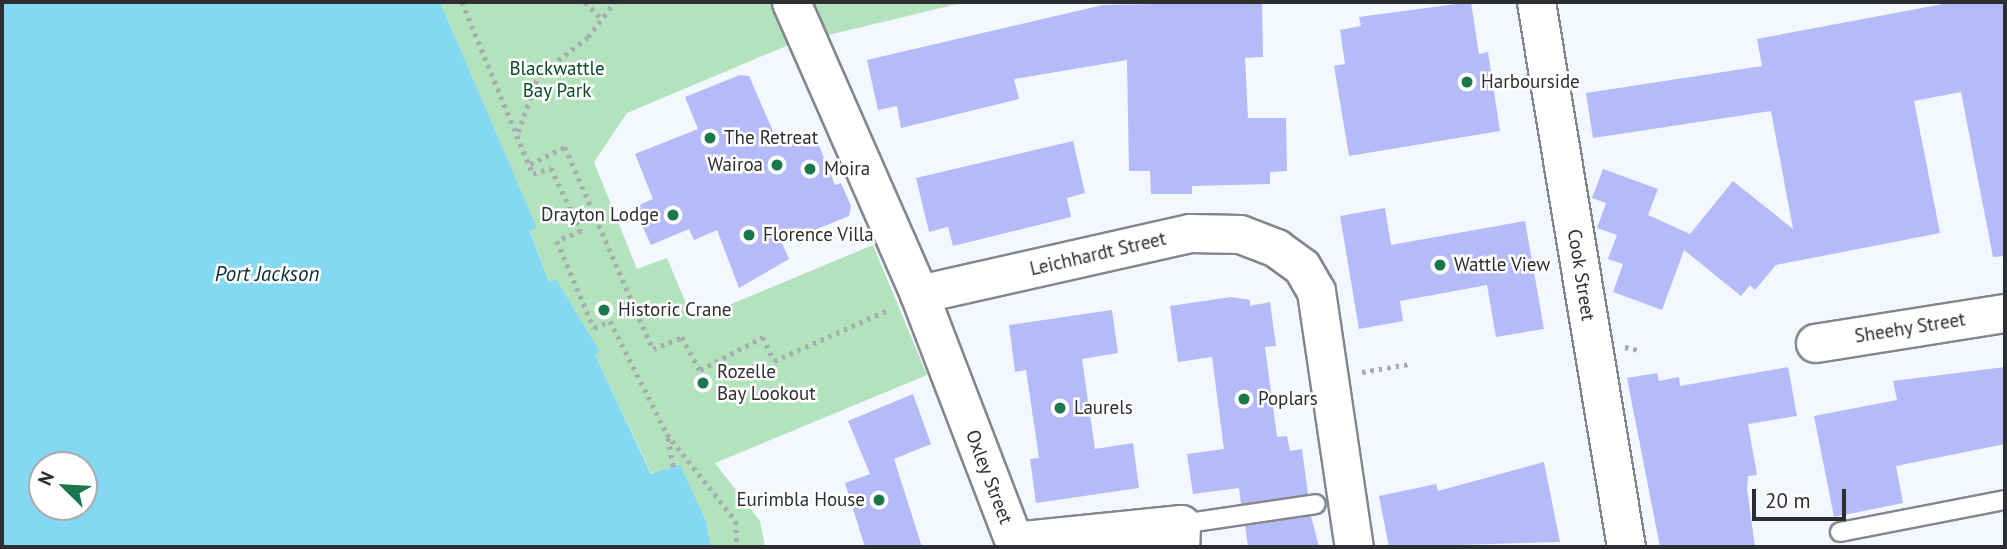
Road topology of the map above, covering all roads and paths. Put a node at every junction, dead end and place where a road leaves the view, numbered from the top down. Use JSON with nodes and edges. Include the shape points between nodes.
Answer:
{"nodes":[{"id":1,"x":462,"y":2,"type":"edge"},
{"id":2,"x":585,"y":2,"type":"edge"},
{"id":3,"x":615,"y":2,"type":"edge"},
{"id":4,"x":791,"y":2,"type":"edge"},
{"id":5,"x":1536,"y":2,"type":"edge"},
{"id":6,"x":602,"y":19,"type":"junction"},
{"id":7,"x":517,"y":133,"type":"junction"},
{"id":8,"x":530,"y":164,"type":"junction"},
{"id":9,"x":919,"y":294,"type":"junction"},
{"id":10,"x":2005,"y":313,"type":"edge"},
{"id":11,"x":1815,"y":343,"type":"dead end"},
{"id":12,"x":1410,"y":364,"type":"dead end"},
{"id":13,"x":700,"y":370,"type":"junction"},
{"id":14,"x":1330,"y":377,"type":"junction"},
{"id":15,"x":709,"y":389,"type":"dead end"},
{"id":16,"x":667,"y":434,"type":"junction"},
{"id":17,"x":674,"y":468,"type":"dead end"},
{"id":18,"x":2005,"y":500,"type":"edge"},
{"id":19,"x":1316,"y":504,"type":"dead end"},
{"id":20,"x":1840,"y":532,"type":"dead end"},
{"id":21,"x":1180,"y":536,"type":"edge"},
{"id":22,"x":1023,"y":546,"type":"edge"},
{"id":23,"x":737,"y":547,"type":"edge"},
{"id":24,"x":1354,"y":547,"type":"edge"},
{"id":25,"x":1626,"y":547,"type":"edge"}],
"edges":[{"from":1,"to":7,"type":"path"},
{"from":2,"to":6,"type":"path"},
{"from":3,"to":6,"type":"path"},
{"from":4,"to":9,"type":"street"},
{"from":5,"to":25,"type":"street","name":"Cook Street"},
{"from":6,"to":7,"type":"path","via":[[538,76]]},
{"from":7,"to":8,"type":"path"},
{"from":8,"to":13,"type":"path","via":[[565,147],[653,349],[682,337]]},
{"from":8,"to":16,"type":"path","via":[[533,174],[551,168],[581,231],[557,241],[594,328],[610,321]]},
{"from":9,"to":13,"type":"path","via":[[774,361],[763,337]]},
{"from":9,"to":14,"type":"street","name":"Leichhardt Street","via":[[1189,233],[1240,234],[1285,254],[1313,282]]},
{"from":9,"to":22,"type":"street","name":"Oxley Street","via":[[1011,534]]},
{"from":10,"to":11,"type":"street","name":"Sheehy Street"},
{"from":12,"to":14,"type":"path"},
{"from":13,"to":15,"type":"path"},
{"from":14,"to":24,"type":"street","name":"Leichhardt Street"},
{"from":16,"to":17,"type":"path"},
{"from":16,"to":23,"type":"path","via":[[736,521]]},
{"from":18,"to":20,"type":"lane"},
{"from":19,"to":21,"type":"lane"},
{"from":21,"to":22,"type":"street","name":"Oxley Street"}]}
